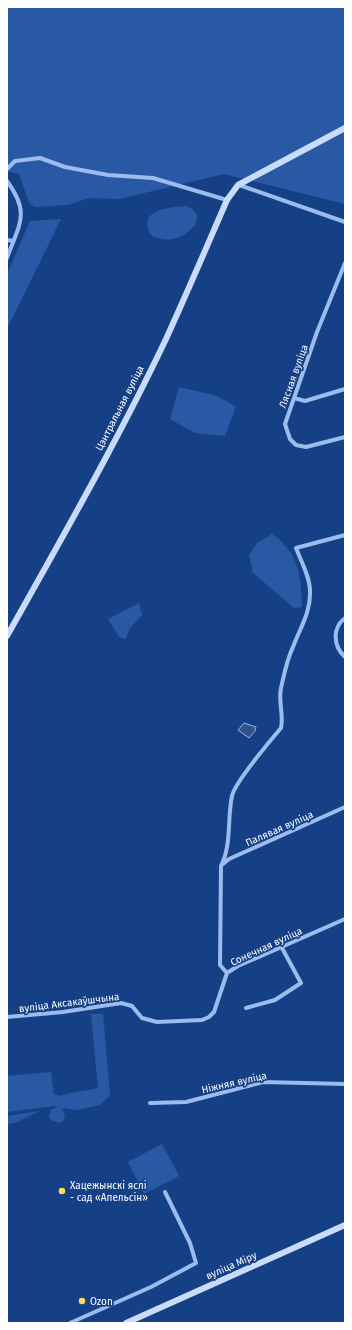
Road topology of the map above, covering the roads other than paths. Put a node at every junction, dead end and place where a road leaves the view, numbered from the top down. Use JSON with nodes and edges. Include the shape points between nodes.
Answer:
{"nodes":[{"id":1,"x":345,"y":128,"type":"edge"},
{"id":2,"x":7,"y":169,"type":"edge"},
{"id":3,"x":7,"y":181,"type":"edge"},
{"id":4,"x":238,"y":185,"type":"junction"},
{"id":5,"x":227,"y":200,"type":"junction"},
{"id":6,"x":345,"y":222,"type":"edge"},
{"id":7,"x":7,"y":240,"type":"edge"},
{"id":8,"x":13,"y":241,"type":"junction"},
{"id":9,"x":7,"y":258,"type":"edge"},
{"id":10,"x":345,"y":263,"type":"edge"},
{"id":11,"x":345,"y":389,"type":"edge"},
{"id":12,"x":294,"y":398,"type":"junction"},
{"id":13,"x":345,"y":437,"type":"edge"},
{"id":14,"x":345,"y":535,"type":"edge"},
{"id":15,"x":345,"y":618,"type":"edge"},
{"id":16,"x":7,"y":636,"type":"edge"},
{"id":17,"x":345,"y":657,"type":"edge"},
{"id":18,"x":345,"y":807,"type":"edge"},
{"id":19,"x":221,"y":866,"type":"junction"},
{"id":20,"x":345,"y":919,"type":"edge"},
{"id":21,"x":282,"y":948,"type":"junction"},
{"id":22,"x":227,"y":973,"type":"junction"},
{"id":23,"x":132,"y":1006,"type":"joint"},
{"id":24,"x":246,"y":1008,"type":"dead end"},
{"id":25,"x":7,"y":1017,"type":"edge"},
{"id":26,"x":345,"y":1084,"type":"edge"},
{"id":27,"x":150,"y":1103,"type":"dead end"},
{"id":28,"x":165,"y":1192,"type":"dead end"},
{"id":29,"x":345,"y":1225,"type":"edge"},
{"id":30,"x":70,"y":1323,"type":"edge"},
{"id":31,"x":126,"y":1323,"type":"edge"}],
"edges":[{"from":1,"to":4,"type":"street"},
{"from":2,"to":5,"type":"street","via":[[15,161],[40,158],[65,167],[108,175],[153,178]]},
{"from":3,"to":8,"type":"street","via":[[22,210]]},
{"from":4,"to":5,"type":"street","name":"Цэнтральная вуліца"},
{"from":4,"to":6,"type":"street"},
{"from":5,"to":16,"type":"street","name":"Цэнтральная вуліца","via":[[166,339],[133,405]]},
{"from":7,"to":8,"type":"street"},
{"from":8,"to":9,"type":"street"},
{"from":10,"to":12,"type":"street","name":"Лясная вуліца"},
{"from":11,"to":12,"type":"street","via":[[305,401]]},
{"from":12,"to":13,"type":"street","name":"Лясная вуліца","via":[[285,424],[290,439],[296,445],[306,447]]},
{"from":14,"to":19,"type":"street","via":[[296,548],[310,591],[308,614],[292,648],[281,690],[281,728],[232,794],[226,855]]},
{"from":15,"to":17,"type":"street","via":[[335,631],[338,651]]},
{"from":18,"to":19,"type":"street","name":"Палявая вуліца","via":[[229,859]]},
{"from":19,"to":22,"type":"street","via":[[220,965]]},
{"from":20,"to":21,"type":"street","name":"Сонечная вуліца"},
{"from":21,"to":22,"type":"street","name":"Сонечная вуліца"},
{"from":21,"to":24,"type":"street","via":[[301,983],[274,1000]]},
{"from":22,"to":23,"type":"street","name":"Сонечная вуліца","via":[[214,1012],[202,1020],[157,1022],[142,1018]]},
{"from":23,"to":25,"type":"street","name":"вуліца Аксакаўшчына","via":[[121,1003]]},
{"from":26,"to":27,"type":"street","name":"Ніжняя вуліца","via":[[262,1082],[186,1102]]},
{"from":28,"to":30,"type":"street","name":"вуліца Міру","via":[[190,1243],[196,1263],[151,1287]]},
{"from":29,"to":31,"type":"street","name":"вуліца Міру"}]}
